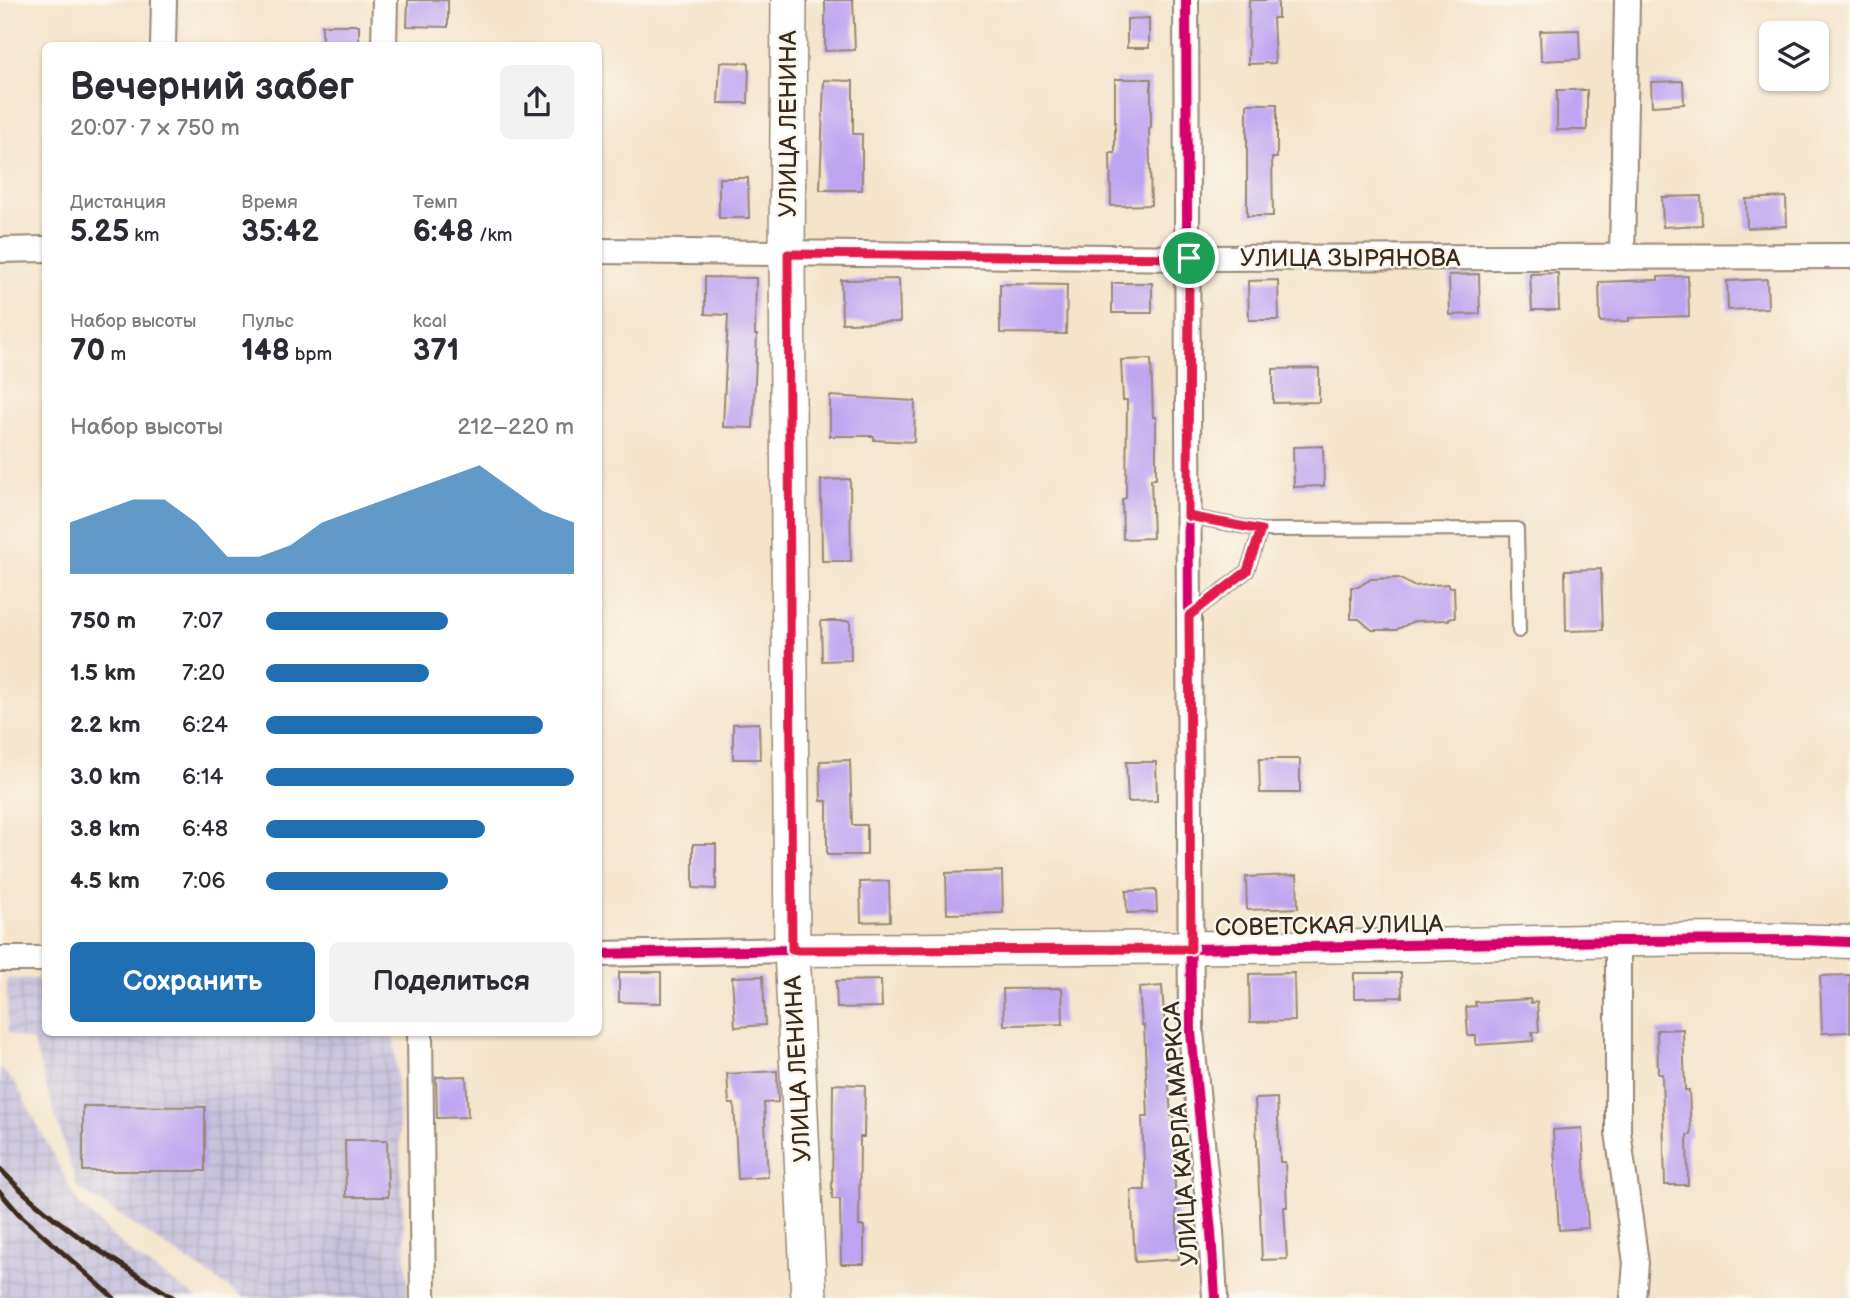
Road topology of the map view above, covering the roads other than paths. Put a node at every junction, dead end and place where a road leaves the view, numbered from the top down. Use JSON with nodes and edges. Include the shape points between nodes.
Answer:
{"nodes":[{"id":1,"x":164,"y":0,"type":"edge"},
{"id":2,"x":385,"y":0,"type":"edge"},
{"id":3,"x":789,"y":0,"type":"edge"},
{"id":4,"x":1186,"y":0,"type":"edge"},
{"id":5,"x":1628,"y":0,"type":"edge"},
{"id":6,"x":163,"y":42,"type":"edge"},
{"id":7,"x":384,"y":42,"type":"edge"},
{"id":8,"x":42,"y":249,"type":"edge"},
{"id":9,"x":0,"y":250,"type":"edge"},
{"id":10,"x":602,"y":251,"type":"edge"},
{"id":11,"x":788,"y":254,"type":"junction"},
{"id":12,"x":1850,"y":256,"type":"edge"},
{"id":13,"x":1622,"y":257,"type":"junction"},
{"id":14,"x":1189,"y":258,"type":"junction"},
{"id":15,"x":1188,"y":516,"type":"junction"},
{"id":16,"x":1261,"y":530,"type":"junction"},
{"id":17,"x":1189,"y":616,"type":"junction"},
{"id":18,"x":1518,"y":631,"type":"dead end"},
{"id":19,"x":1618,"y":941,"type":"junction"},
{"id":20,"x":1850,"y":942,"type":"edge"},
{"id":21,"x":1191,"y":949,"type":"junction"},
{"id":22,"x":792,"y":950,"type":"junction"},
{"id":23,"x":602,"y":954,"type":"edge"},
{"id":24,"x":0,"y":959,"type":"edge"},
{"id":25,"x":42,"y":959,"type":"edge"},
{"id":26,"x":420,"y":1036,"type":"edge"},
{"id":27,"x":423,"y":1298,"type":"edge"},
{"id":28,"x":809,"y":1298,"type":"edge"},
{"id":29,"x":1215,"y":1298,"type":"edge"},
{"id":30,"x":1633,"y":1298,"type":"edge"}],
"edges":[{"from":1,"to":6,"type":"street"},
{"from":2,"to":7,"type":"street"},
{"from":3,"to":11,"type":"main road","name":"УЛИЦА ЛЕНИНА"},
{"from":4,"to":14,"type":"street","name":"УЛИЦА КАРЛА МАРКСА"},
{"from":5,"to":13,"type":"street"},
{"from":8,"to":9,"type":"street"},
{"from":10,"to":11,"type":"street","name":"УЛИЦА ЗЫРЯНОВА"},
{"from":11,"to":14,"type":"street","name":"УЛИЦА ЗЫРЯНОВА"},
{"from":11,"to":22,"type":"main road","name":"УЛИЦА ЛЕНИНА"},
{"from":12,"to":13,"type":"street","name":"УЛИЦА ЗЫРЯНОВА"},
{"from":13,"to":14,"type":"street","name":"УЛИЦА ЗЫРЯНОВА"},
{"from":14,"to":15,"type":"street","name":"УЛИЦА КАРЛА МАРКСА"},
{"from":15,"to":16,"type":"lane"},
{"from":15,"to":17,"type":"street","name":"УЛИЦА КАРЛА МАРКСА"},
{"from":16,"to":17,"type":"lane","via":[[1247,571]]},
{"from":16,"to":18,"type":"lane","via":[[1517,529]]},
{"from":17,"to":21,"type":"street","name":"УЛИЦА КАРЛА МАРКСА"},
{"from":19,"to":20,"type":"street","name":"СОВЕТСКАЯ УЛИЦА"},
{"from":19,"to":21,"type":"street","name":"СОВЕТСКАЯ УЛИЦА"},
{"from":19,"to":30,"type":"street","via":[[1618,1132],[1636,1263]]},
{"from":21,"to":22,"type":"street","name":"СОВЕТСКАЯ УЛИЦА"},
{"from":21,"to":29,"type":"street","name":"УЛИЦА КАРЛА МАРКСА","via":[[1191,1032]]},
{"from":22,"to":23,"type":"street","name":"СОВЕТСКАЯ УЛИЦА"},
{"from":22,"to":28,"type":"main road","name":"УЛИЦА ЛЕНИНА"},
{"from":24,"to":25,"type":"street"},
{"from":26,"to":27,"type":"street"}]}
